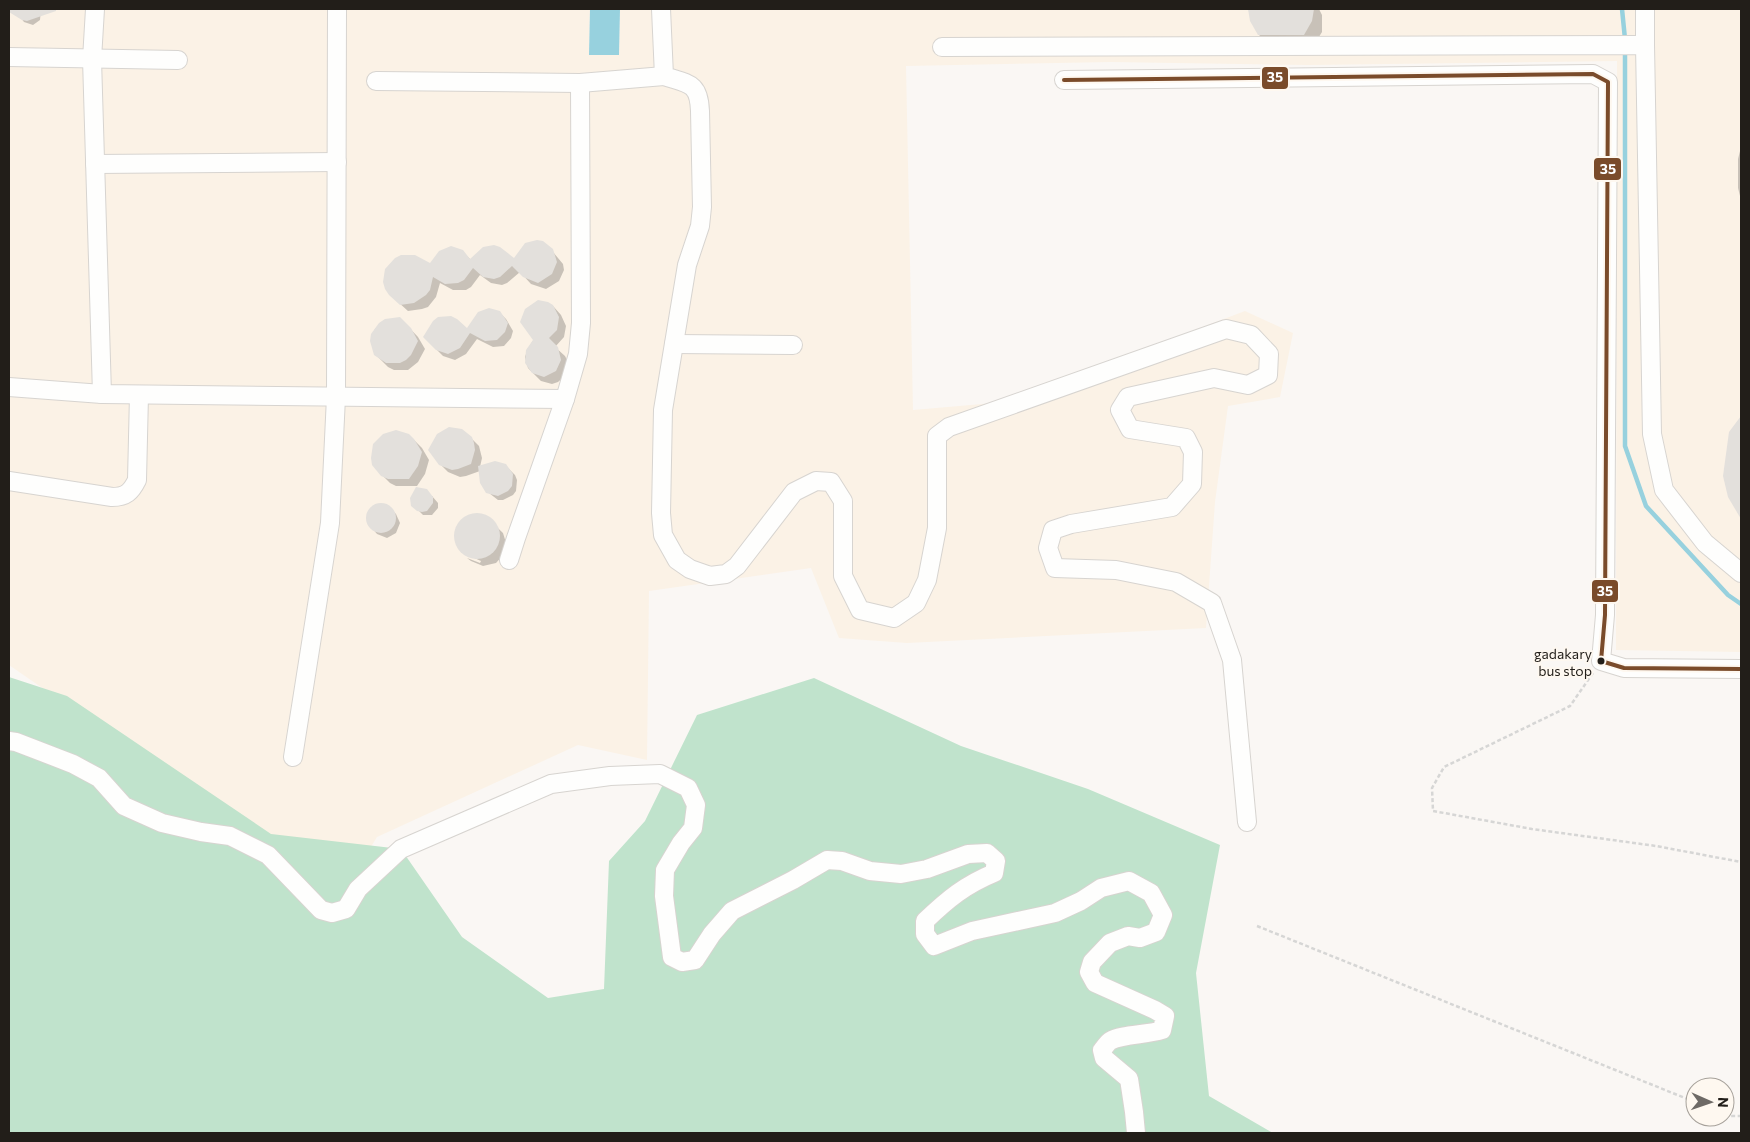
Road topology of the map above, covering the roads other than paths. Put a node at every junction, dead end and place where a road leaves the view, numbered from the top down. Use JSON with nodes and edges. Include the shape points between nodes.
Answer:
{"nodes":[{"id":1,"x":95,"y":9,"type":"edge"},
{"id":2,"x":337,"y":9,"type":"edge"},
{"id":3,"x":661,"y":9,"type":"edge"},
{"id":4,"x":1645,"y":9,"type":"edge"},
{"id":5,"x":1645,"y":45,"type":"junction"},
{"id":6,"x":942,"y":47,"type":"dead end"},
{"id":7,"x":9,"y":57,"type":"edge"},
{"id":8,"x":92,"y":59,"type":"junction"},
{"id":9,"x":178,"y":60,"type":"dead end"},
{"id":10,"x":664,"y":76,"type":"junction"},
{"id":11,"x":1064,"y":80,"type":"dead end"},
{"id":12,"x":376,"y":81,"type":"dead end"},
{"id":13,"x":580,"y":83,"type":"junction"},
{"id":14,"x":337,"y":162,"type":"junction"},
{"id":15,"x":96,"y":164,"type":"junction"},
{"id":16,"x":674,"y":344,"type":"junction"},
{"id":17,"x":793,"y":345,"type":"dead end"},
{"id":18,"x":9,"y":387,"type":"edge"},
{"id":19,"x":102,"y":394,"type":"junction"},
{"id":20,"x":139,"y":395,"type":"junction"},
{"id":21,"x":336,"y":397,"type":"junction"},
{"id":22,"x":565,"y":399,"type":"junction"},
{"id":23,"x":9,"y":481,"type":"edge"},
{"id":24,"x":509,"y":560,"type":"dead end"},
{"id":25,"x":1741,"y":573,"type":"edge"},
{"id":26,"x":1741,"y":669,"type":"edge"},
{"id":27,"x":9,"y":741,"type":"edge"},
{"id":28,"x":293,"y":756,"type":"dead end"},
{"id":29,"x":1247,"y":822,"type":"dead end"},
{"id":30,"x":1136,"y":1133,"type":"edge"}],
"edges":[{"from":1,"to":8,"type":"street"},
{"from":2,"to":14,"type":"street"},
{"from":3,"to":10,"type":"street"},
{"from":4,"to":5,"type":"street"},
{"from":5,"to":6,"type":"street"},
{"from":5,"to":25,"type":"street","via":[[1652,434],[1664,490],[1705,543]]},
{"from":7,"to":8,"type":"street"},
{"from":8,"to":9,"type":"street"},
{"from":8,"to":15,"type":"street"},
{"from":10,"to":13,"type":"street"},
{"from":10,"to":16,"type":"street","via":[[692,85],[700,96],[702,207],[700,226],[687,265]]},
{"from":11,"to":26,"type":"street","via":[[1593,74],[1608,82],[1605,605],[1601,661],[1624,668]]},
{"from":12,"to":13,"type":"street"},
{"from":13,"to":22,"type":"street","via":[[581,323],[578,354]]},
{"from":14,"to":15,"type":"street"},
{"from":14,"to":21,"type":"street"},
{"from":15,"to":19,"type":"street"},
{"from":16,"to":17,"type":"street"},
{"from":16,"to":29,"type":"street","via":[[663,410],[661,513],[663,535],[677,560],[710,576],[726,574],[737,566],[794,492],[816,481],[831,482],[843,502],[844,576],[860,610],[894,618],[916,603],[927,580],[937,528],[938,436],[949,427],[1226,329],[1252,335],[1269,354],[1268,375],[1248,385],[1214,378],[1128,397],[1120,410],[1130,430],[1186,438],[1193,452],[1192,484],[1172,507],[1071,524],[1053,530],[1048,548],[1054,568],[1116,570],[1176,582],[1212,604],[1232,660]]},
{"from":18,"to":19,"type":"street"},
{"from":19,"to":20,"type":"street"},
{"from":20,"to":21,"type":"street"},
{"from":20,"to":23,"type":"street","via":[[136,480],[131,492],[112,497]]},
{"from":21,"to":22,"type":"street"},
{"from":21,"to":28,"type":"street","via":[[330,523]]},
{"from":22,"to":24,"type":"street"},
{"from":27,"to":30,"type":"street","via":[[73,764],[99,778],[124,806],[162,823],[230,836],[268,855],[321,910],[332,914],[346,909],[358,889],[401,849],[551,784],[610,776],[660,774],[688,788],[696,805],[693,828],[665,870],[664,896],[672,957],[682,962],[695,960],[732,911],[827,860],[842,861],[870,871],[901,874],[968,854],[987,853],[996,860],[994,872],[944,902],[925,921],[925,934],[934,946],[972,931],[1056,913],[1101,888],[1129,881],[1151,893],[1163,915],[1156,932],[1140,938],[1128,936],[1110,943],[1092,962],[1089,972],[1095,983],[1165,1016],[1162,1030],[1121,1037],[1109,1042],[1102,1050],[1104,1058],[1129,1079]]}]}
